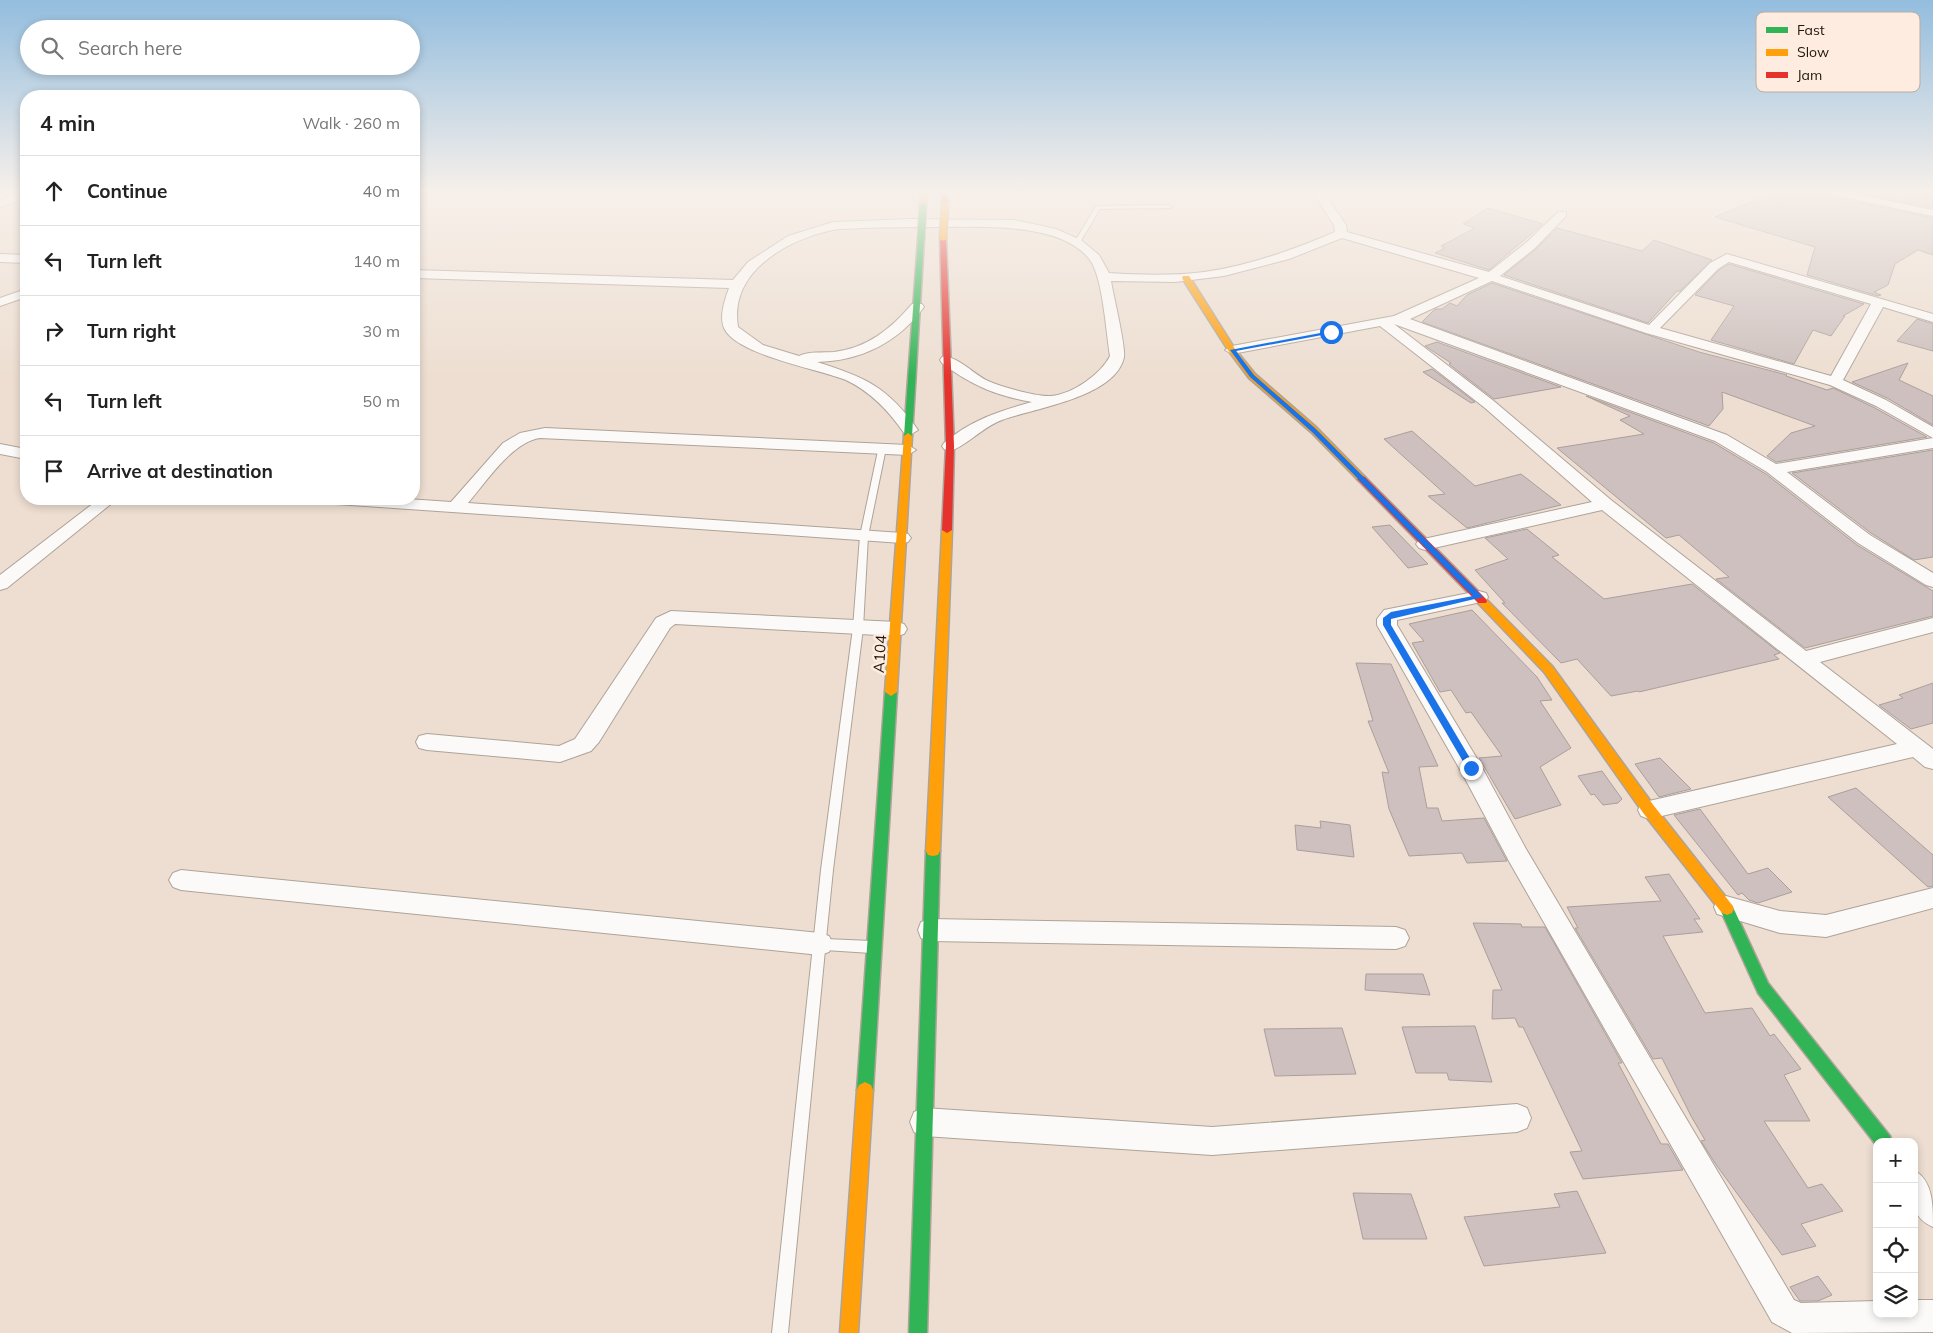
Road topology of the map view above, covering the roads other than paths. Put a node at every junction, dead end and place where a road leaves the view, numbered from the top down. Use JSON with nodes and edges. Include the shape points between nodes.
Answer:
{"nodes":[{"id":1,"x":770,"y":253,"type":"edge"},
{"id":2,"x":920,"y":253,"type":"edge"},
{"id":3,"x":943,"y":253,"type":"edge"},
{"id":4,"x":1089,"y":253,"type":"edge"},
{"id":5,"x":1297,"y":253,"type":"edge"},
{"id":6,"x":1408,"y":253,"type":"edge"},
{"id":7,"x":1521,"y":253,"type":"edge"},
{"id":8,"x":0,"y":258,"type":"edge"},
{"id":9,"x":20,"y":259,"type":"edge"},
{"id":10,"x":420,"y":274,"type":"edge"},
{"id":11,"x":1104,"y":277,"type":"junction"},
{"id":12,"x":1491,"y":277,"type":"junction"},
{"id":13,"x":1186,"y":278,"type":"junction"},
{"id":14,"x":737,"y":284,"type":"junction"},
{"id":15,"x":20,"y":295,"type":"edge"},
{"id":16,"x":0,"y":302,"type":"edge"},
{"id":17,"x":1879,"y":302,"type":"junction"},
{"id":18,"x":917,"y":307,"type":"junction"},
{"id":19,"x":1933,"y":318,"type":"edge"},
{"id":20,"x":1391,"y":321,"type":"junction"},
{"id":21,"x":1651,"y":330,"type":"junction"},
{"id":22,"x":1232,"y":350,"type":"junction"},
{"id":23,"x":788,"y":358,"type":"junction"},
{"id":24,"x":947,"y":360,"type":"junction"},
{"id":25,"x":1834,"y":382,"type":"junction"},
{"id":26,"x":1050,"y":400,"type":"junction"},
{"id":27,"x":910,"y":430,"type":"junction"},
{"id":28,"x":1931,"y":434,"type":"edge"},
{"id":29,"x":950,"y":446,"type":"junction"},
{"id":30,"x":882,"y":448,"type":"junction"},
{"id":31,"x":0,"y":449,"type":"edge"},
{"id":32,"x":908,"y":450,"type":"junction"},
{"id":33,"x":20,"y":453,"type":"edge"},
{"id":34,"x":1773,"y":468,"type":"junction"},
{"id":35,"x":1605,"y":504,"type":"junction"},
{"id":36,"x":101,"y":505,"type":"edge"},
{"id":37,"x":415,"y":505,"type":"edge"},
{"id":38,"x":455,"y":508,"type":"junction"},
{"id":39,"x":864,"y":536,"type":"junction"},
{"id":40,"x":902,"y":538,"type":"junction"},
{"id":41,"x":1425,"y":544,"type":"junction"},
{"id":42,"x":1933,"y":581,"type":"edge"},
{"id":43,"x":0,"y":584,"type":"edge"},
{"id":44,"x":1479,"y":597,"type":"junction"},
{"id":45,"x":1933,"y":625,"type":"edge"},
{"id":46,"x":858,"y":628,"type":"junction"},
{"id":47,"x":897,"y":629,"type":"junction"},
{"id":48,"x":1803,"y":659,"type":"junction"},
{"id":49,"x":427,"y":742,"type":"dead end"},
{"id":50,"x":1925,"y":754,"type":"edge"},
{"id":51,"x":1649,"y":810,"type":"junction"},
{"id":52,"x":181,"y":880,"type":"dead end"},
{"id":53,"x":1933,"y":898,"type":"edge"},
{"id":54,"x":1726,"y":907,"type":"junction"},
{"id":55,"x":930,"y":930,"type":"junction"},
{"id":56,"x":1396,"y":938,"type":"dead end"},
{"id":57,"x":820,"y":944,"type":"junction"},
{"id":58,"x":876,"y":947,"type":"junction"},
{"id":59,"x":1517,"y":1118,"type":"dead end"},
{"id":60,"x":924,"y":1122,"type":"junction"},
{"id":61,"x":1881,"y":1138,"type":"edge"},
{"id":62,"x":1918,"y":1191,"type":"edge"},
{"id":63,"x":1933,"y":1212,"type":"edge"},
{"id":64,"x":1933,"y":1316,"type":"edge"},
{"id":65,"x":780,"y":1333,"type":"edge"},
{"id":66,"x":849,"y":1333,"type":"edge"},
{"id":67,"x":918,"y":1333,"type":"edge"}],
"edges":[{"from":1,"to":14,"type":"street","via":[[752,265]]},
{"from":2,"to":18,"type":"main road","name":"A104","bridge":true},
{"from":3,"to":24,"type":"main road","bridge":true},
{"from":4,"to":11,"type":"street"},
{"from":5,"to":13,"type":"street"},
{"from":6,"to":12,"type":"street"},
{"from":7,"to":12,"type":"street"},
{"from":8,"to":9,"type":"street"},
{"from":10,"to":14,"type":"street"},
{"from":11,"to":13,"type":"street"},
{"from":11,"to":26,"type":"street","via":[[1116,362],[1096,383]]},
{"from":12,"to":20,"type":"street"},
{"from":12,"to":21,"type":"street"},
{"from":13,"to":22,"type":"main road"},
{"from":14,"to":23,"type":"street","via":[[730,302],[731,328],[758,348]]},
{"from":15,"to":16,"type":"street"},
{"from":17,"to":19,"type":"street"},
{"from":17,"to":21,"type":"street","via":[[1727,258],[1714,266]]},
{"from":17,"to":25,"type":"street"},
{"from":18,"to":23,"type":"street","via":[[894,334],[878,344],[828,357]]},
{"from":18,"to":27,"type":"main road","name":"A104"},
{"from":20,"to":22,"type":"street"},
{"from":20,"to":34,"type":"street","via":[[1721,438]]},
{"from":20,"to":35,"type":"street"},
{"from":21,"to":25,"type":"street"},
{"from":22,"to":41,"type":"main road","via":[[1252,376],[1314,430]]},
{"from":23,"to":27,"type":"street","via":[[850,377],[876,390]]},
{"from":24,"to":26,"type":"street","via":[[972,380],[999,392]]},
{"from":24,"to":29,"type":"main road"},
{"from":25,"to":28,"type":"street","via":[[1882,403]]},
{"from":26,"to":29,"type":"street","via":[[979,424]]},
{"from":27,"to":32,"type":"main road","name":"A104"},
{"from":28,"to":34,"type":"street"},
{"from":29,"to":55,"type":"main road"},
{"from":30,"to":32,"type":"street"},
{"from":30,"to":38,"type":"street","via":[[545,432],[530,434],[519,437],[509,446]]},
{"from":30,"to":39,"type":"lane"},
{"from":31,"to":33,"type":"street"},
{"from":32,"to":40,"type":"main road","name":"A104"},
{"from":34,"to":42,"type":"street","via":[[1864,539]]},
{"from":35,"to":41,"type":"street"},
{"from":35,"to":48,"type":"street"},
{"from":36,"to":43,"type":"street"},
{"from":37,"to":38,"type":"street"},
{"from":38,"to":39,"type":"street"},
{"from":39,"to":40,"type":"street"},
{"from":39,"to":46,"type":"lane"},
{"from":40,"to":47,"type":"main road","name":"A104"},
{"from":41,"to":44,"type":"main road"},
{"from":44,"to":51,"type":"main road","via":[[1548,669]]},
{"from":44,"to":64,"type":"street","via":[[1391,615],[1387,618],[1387,625],[1783,1311],[1802,1319]]},
{"from":45,"to":48,"type":"street"},
{"from":46,"to":47,"type":"street"},
{"from":46,"to":49,"type":"street","via":[[671,617],[662,623],[591,736],[572,751],[540,754]]},
{"from":46,"to":57,"type":"lane"},
{"from":47,"to":58,"type":"main road","name":"A104"},
{"from":48,"to":50,"type":"street"},
{"from":50,"to":51,"type":"street"},
{"from":51,"to":54,"type":"main road"},
{"from":52,"to":57,"type":"street"},
{"from":53,"to":54,"type":"street","via":[[1826,926],[1780,922]]},
{"from":54,"to":61,"type":"main road","via":[[1763,988]]},
{"from":55,"to":56,"type":"street"},
{"from":55,"to":60,"type":"main road"},
{"from":57,"to":58,"type":"lane"},
{"from":57,"to":65,"type":"lane"},
{"from":58,"to":66,"type":"main road","name":"A104"},
{"from":59,"to":60,"type":"street","via":[[1212,1141]]},
{"from":60,"to":67,"type":"main road"},
{"from":62,"to":63,"type":"street"}]}
